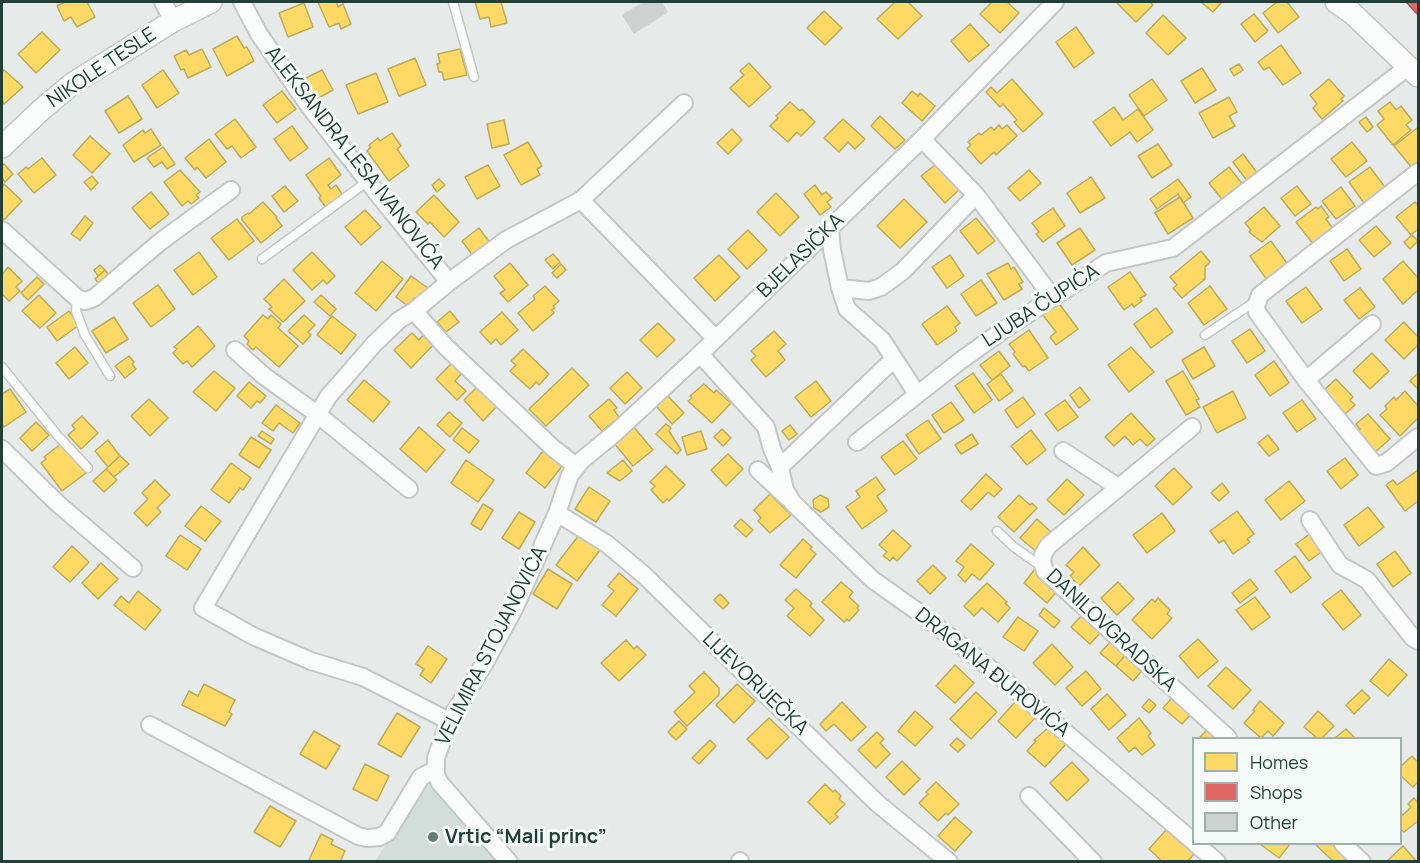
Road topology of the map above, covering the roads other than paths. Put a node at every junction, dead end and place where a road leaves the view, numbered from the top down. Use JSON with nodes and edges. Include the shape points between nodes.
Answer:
{"nodes":[{"id":1,"x":163,"y":2,"type":"edge"},
{"id":2,"x":211,"y":2,"type":"edge"},
{"id":3,"x":242,"y":2,"type":"edge"},
{"id":4,"x":453,"y":2,"type":"edge"},
{"id":5,"x":1055,"y":2,"type":"edge"},
{"id":6,"x":1336,"y":2,"type":"edge"},
{"id":7,"x":173,"y":21,"type":"junction"},
{"id":8,"x":1414,"y":71,"type":"edge"},
{"id":9,"x":474,"y":77,"type":"dead end"},
{"id":10,"x":684,"y":103,"type":"dead end"},
{"id":11,"x":922,"y":139,"type":"junction"},
{"id":12,"x":2,"y":147,"type":"edge"},
{"id":13,"x":1419,"y":172,"type":"edge"},
{"id":14,"x":368,"y":181,"type":"junction"},
{"id":15,"x":231,"y":190,"type":"dead end"},
{"id":16,"x":976,"y":195,"type":"junction"},
{"id":17,"x":580,"y":200,"type":"junction"},
{"id":18,"x":830,"y":228,"type":"junction"},
{"id":19,"x":2,"y":230,"type":"edge"},
{"id":20,"x":262,"y":259,"type":"dead end"},
{"id":21,"x":449,"y":282,"type":"junction"},
{"id":22,"x":840,"y":288,"type":"junction"},
{"id":23,"x":76,"y":298,"type":"junction"},
{"id":24,"x":1053,"y":298,"type":"junction"},
{"id":25,"x":1257,"y":300,"type":"junction"},
{"id":26,"x":414,"y":311,"type":"junction"},
{"id":27,"x":1372,"y":324,"type":"dead end"},
{"id":28,"x":1206,"y":335,"type":"dead end"},
{"id":29,"x":715,"y":338,"type":"junction"},
{"id":30,"x":235,"y":350,"type":"dead end"},
{"id":31,"x":700,"y":354,"type":"junction"},
{"id":32,"x":894,"y":359,"type":"junction"},
{"id":33,"x":2,"y":367,"type":"edge"},
{"id":34,"x":110,"y":376,"type":"dead end"},
{"id":35,"x":1305,"y":380,"type":"junction"},
{"id":36,"x":917,"y":394,"type":"junction"},
{"id":37,"x":317,"y":414,"type":"junction"},
{"id":38,"x":1192,"y":427,"type":"dead end"},
{"id":39,"x":1419,"y":437,"type":"edge"},
{"id":40,"x":858,"y":442,"type":"dead end"},
{"id":41,"x":2,"y":449,"type":"edge"},
{"id":42,"x":1063,"y":451,"type":"dead end"},
{"id":43,"x":576,"y":466,"type":"junction"},
{"id":44,"x":780,"y":467,"type":"junction"},
{"id":45,"x":88,"y":468,"type":"dead end"},
{"id":46,"x":758,"y":470,"type":"dead end"},
{"id":47,"x":1118,"y":487,"type":"junction"},
{"id":48,"x":409,"y":489,"type":"dead end"},
{"id":49,"x":793,"y":503,"type":"junction"},
{"id":50,"x":557,"y":513,"type":"junction"},
{"id":51,"x":1310,"y":520,"type":"dead end"},
{"id":52,"x":997,"y":531,"type":"dead end"},
{"id":53,"x":1042,"y":567,"type":"junction"},
{"id":54,"x":133,"y":568,"type":"dead end"},
{"id":55,"x":1419,"y":641,"type":"edge"},
{"id":56,"x":449,"y":721,"type":"junction"},
{"id":57,"x":150,"y":726,"type":"dead end"},
{"id":58,"x":1227,"y":737,"type":"edge"},
{"id":59,"x":436,"y":769,"type":"junction"},
{"id":60,"x":1029,"y":796,"type":"dead end"},
{"id":61,"x":1192,"y":840,"type":"edge"},
{"id":62,"x":1197,"y":845,"type":"edge"},
{"id":63,"x":1345,"y":845,"type":"edge"},
{"id":64,"x":509,"y":861,"type":"edge"},
{"id":65,"x":949,"y":861,"type":"edge"},
{"id":66,"x":1093,"y":861,"type":"edge"},
{"id":67,"x":1217,"y":861,"type":"edge"},
{"id":68,"x":1362,"y":861,"type":"edge"}],
"edges":[{"from":1,"to":7,"type":"street"},
{"from":2,"to":7,"type":"street","name":"NIKOLE TESLE"},
{"from":3,"to":14,"type":"street","name":"ALEKSANDRA LESA IVANOVIĆA","via":[[259,34],[309,106]]},
{"from":4,"to":9,"type":"lane"},
{"from":5,"to":11,"type":"street","name":"BJELASIČKA"},
{"from":6,"to":8,"type":"street"},
{"from":7,"to":12,"type":"street","name":"NIKOLE TESLE","via":[[72,84]]},
{"from":8,"to":24,"type":"street","name":"LJUBA ČUPIĆA","via":[[1173,248],[1106,263]]},
{"from":10,"to":17,"type":"street"},
{"from":11,"to":16,"type":"street"},
{"from":11,"to":18,"type":"street","name":"BJELASIČKA"},
{"from":13,"to":25,"type":"street"},
{"from":14,"to":20,"type":"lane"},
{"from":14,"to":21,"type":"street","name":"ALEKSANDRA LESA IVANOVIĆA"},
{"from":15,"to":23,"type":"street","via":[[94,298]]},
{"from":16,"to":22,"type":"street","via":[[903,271],[881,287],[868,291]]},
{"from":16,"to":24,"type":"street"},
{"from":17,"to":21,"type":"street","via":[[506,240]]},
{"from":17,"to":29,"type":"street"},
{"from":18,"to":22,"type":"street"},
{"from":18,"to":29,"type":"street","name":"BJELASIČKA"},
{"from":19,"to":23,"type":"street"},
{"from":21,"to":26,"type":"street"},
{"from":22,"to":32,"type":"street","via":[[847,309],[882,340]]},
{"from":23,"to":34,"type":"lane","via":[[76,311],[85,335]]},
{"from":24,"to":36,"type":"street","name":"LJUBA ČUPIĆA"},
{"from":25,"to":28,"type":"lane"},
{"from":25,"to":35,"type":"street","via":[[1257,312]]},
{"from":26,"to":37,"type":"street","via":[[374,344]]},
{"from":26,"to":43,"type":"street","via":[[446,347]]},
{"from":27,"to":35,"type":"street"},
{"from":29,"to":31,"type":"street","name":"BJELASIČKA"},
{"from":30,"to":37,"type":"street"},
{"from":31,"to":43,"type":"street","name":"BJELASIČKA"},
{"from":31,"to":44,"type":"street","name":"DRAGANA ĐUROVIĆA","via":[[766,427]]},
{"from":32,"to":36,"type":"street"},
{"from":32,"to":44,"type":"street"},
{"from":33,"to":45,"type":"lane"},
{"from":35,"to":39,"type":"street","via":[[1376,466],[1386,464]]},
{"from":36,"to":40,"type":"street","name":"LJUBA ČUPIĆA"},
{"from":37,"to":48,"type":"street"},
{"from":37,"to":56,"type":"street","via":[[203,608],[253,636],[311,661],[363,677]]},
{"from":38,"to":47,"type":"street","name":"DANILOVGRADSKA"},
{"from":41,"to":54,"type":"street"},
{"from":42,"to":47,"type":"street"},
{"from":43,"to":50,"type":"street","name":"BJELASIČKA"},
{"from":44,"to":49,"type":"street","name":"DRAGANA ĐUROVIĆA","via":[[785,490]]},
{"from":46,"to":49,"type":"street","name":"DRAGANA ĐUROVIĆA"},
{"from":47,"to":53,"type":"street","name":"DANILOVGRADSKA","via":[[1048,546]]},
{"from":49,"to":61,"type":"street","name":"DRAGANA ĐUROVIĆA","via":[[873,580],[996,673]]},
{"from":50,"to":56,"type":"street","name":"VELIMIRA STOJANOVIĆA","via":[[514,609]]},
{"from":50,"to":65,"type":"street","name":"LIJEVORIJEČKA","via":[[607,544],[644,575],[877,803]]},
{"from":51,"to":55,"type":"street","via":[[1340,565],[1367,580]]},
{"from":52,"to":53,"type":"lane"},
{"from":53,"to":58,"type":"street","name":"DANILOVGRADSKA"},
{"from":56,"to":59,"type":"street","name":"VELIMIRA STOJANOVIĆA"},
{"from":57,"to":59,"type":"street","via":[[367,838],[387,833],[421,777]]},
{"from":59,"to":64,"type":"street","name":"VELIMIRA STOJANOVIĆA","via":[[444,788]]},
{"from":60,"to":66,"type":"street"},
{"from":62,"to":67,"type":"street","name":"DRAGANA ĐUROVIĆA"},
{"from":63,"to":68,"type":"street"}]}
